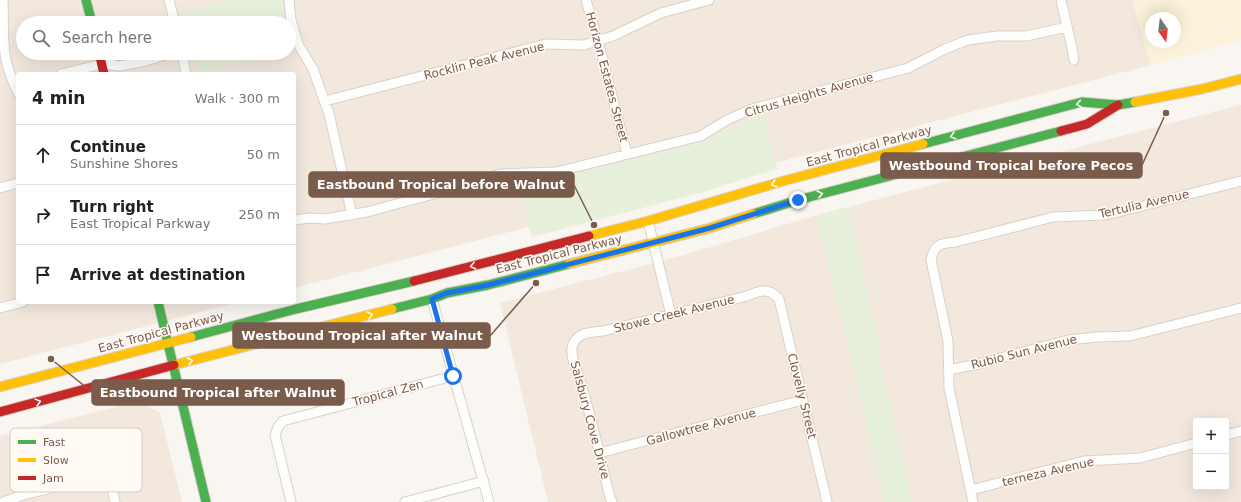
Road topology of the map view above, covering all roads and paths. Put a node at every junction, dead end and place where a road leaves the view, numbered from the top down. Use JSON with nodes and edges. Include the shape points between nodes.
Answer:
{"nodes":[{"id":1,"x":3,"y":0,"type":"edge"},
{"id":2,"x":86,"y":0,"type":"edge"},
{"id":3,"x":169,"y":0,"type":"edge"},
{"id":4,"x":289,"y":0,"type":"edge"},
{"id":5,"x":586,"y":0,"type":"edge"},
{"id":6,"x":708,"y":0,"type":"edge"},
{"id":7,"x":1061,"y":0,"type":"edge"},
{"id":8,"x":90,"y":16,"type":"edge"},
{"id":9,"x":173,"y":16,"type":"edge"},
{"id":10,"x":291,"y":16,"type":"edge"},
{"id":11,"x":1067,"y":27,"type":"junction"},
{"id":12,"x":296,"y":37,"type":"edge"},
{"id":13,"x":598,"y":41,"type":"junction"},
{"id":14,"x":101,"y":60,"type":"edge"},
{"id":15,"x":108,"y":60,"type":"edge"},
{"id":16,"x":146,"y":60,"type":"edge"},
{"id":17,"x":183,"y":60,"type":"edge"},
{"id":18,"x":1074,"y":60,"type":"dead end"},
{"id":19,"x":102,"y":64,"type":"junction"},
{"id":20,"x":69,"y":72,"type":"edge"},
{"id":21,"x":104,"y":72,"type":"edge"},
{"id":22,"x":186,"y":72,"type":"edge"},
{"id":23,"x":1241,"y":79,"type":"edge"},
{"id":24,"x":16,"y":84,"type":"edge"},
{"id":25,"x":325,"y":101,"type":"junction"},
{"id":26,"x":1118,"y":105,"type":"junction"},
{"id":27,"x":627,"y":154,"type":"junction"},
{"id":28,"x":1241,"y":180,"type":"edge"},
{"id":29,"x":16,"y":184,"type":"edge"},
{"id":30,"x":0,"y":188,"type":"edge"},
{"id":31,"x":352,"y":215,"type":"junction"},
{"id":32,"x":296,"y":220,"type":"edge"},
{"id":33,"x":648,"y":220,"type":"junction"},
{"id":34,"x":654,"y":242,"type":"junction"},
{"id":35,"x":772,"y":292,"type":"joint"},
{"id":36,"x":432,"y":299,"type":"junction"},
{"id":37,"x":16,"y":304,"type":"edge"},
{"id":38,"x":158,"y":304,"type":"edge"},
{"id":39,"x":0,"y":308,"type":"edge"},
{"id":40,"x":1241,"y":308,"type":"edge"},
{"id":41,"x":672,"y":315,"type":"junction"},
{"id":42,"x":577,"y":339,"type":"joint"},
{"id":43,"x":168,"y":342,"type":"junction"},
{"id":44,"x":173,"y":365,"type":"junction"},
{"id":45,"x":948,"y":370,"type":"junction"},
{"id":46,"x":453,"y":376,"type":"junction"},
{"id":47,"x":0,"y":387,"type":"edge"},
{"id":48,"x":803,"y":400,"type":"junction"},
{"id":49,"x":0,"y":412,"type":"edge"},
{"id":50,"x":1241,"y":431,"type":"edge"},
{"id":51,"x":1229,"y":434,"type":"edge"},
{"id":52,"x":1193,"y":444,"type":"edge"},
{"id":53,"x":599,"y":453,"type":"junction"},
{"id":54,"x":484,"y":481,"type":"junction"},
{"id":55,"x":971,"y":490,"type":"junction"},
{"id":56,"x":34,"y":492,"type":"edge"},
{"id":57,"x":113,"y":492,"type":"edge"},
{"id":58,"x":3,"y":502,"type":"edge"},
{"id":59,"x":115,"y":502,"type":"edge"},
{"id":60,"x":206,"y":502,"type":"edge"},
{"id":61,"x":291,"y":502,"type":"edge"},
{"id":62,"x":405,"y":502,"type":"edge"},
{"id":63,"x":489,"y":502,"type":"edge"},
{"id":64,"x":612,"y":502,"type":"edge"},
{"id":65,"x":827,"y":502,"type":"edge"},
{"id":66,"x":973,"y":502,"type":"edge"}],
"edges":[{"from":1,"to":24,"type":"street","via":[[6,59]]},
{"from":2,"to":8,"type":"main road"},
{"from":3,"to":9,"type":"street"},
{"from":4,"to":10,"type":"street"},
{"from":5,"to":13,"type":"street","name":"Horizon Estates Street"},
{"from":6,"to":13,"type":"street","name":"Rocklin Peak Avenue","via":[[661,13]]},
{"from":7,"to":11,"type":"street"},
{"from":11,"to":18,"type":"street"},
{"from":11,"to":27,"type":"street","name":"Citrus Heights Avenue","via":[[1026,36],[968,40],[908,68],[752,109],[701,136]]},
{"from":12,"to":25,"type":"street","via":[[313,69]]},
{"from":13,"to":25,"type":"street","name":"Rocklin Peak Avenue","via":[[584,45],[546,44]]},
{"from":13,"to":27,"type":"street","name":"Horizon Estates Street"},
{"from":14,"to":19,"type":"main road"},
{"from":15,"to":19,"type":"street"},
{"from":16,"to":19,"type":"street","via":[[119,66]]},
{"from":17,"to":22,"type":"street"},
{"from":19,"to":20,"type":"street"},
{"from":19,"to":21,"type":"main road"},
{"from":23,"to":26,"type":"main road","name":"East Tropical Parkway"},
{"from":25,"to":31,"type":"street"},
{"from":26,"to":33,"type":"main road","name":"East Tropical Parkway","one_way":true,"via":[[1082,102],[787,180]]},
{"from":34,"to":26,"type":"main road","name":"East Tropical Parkway","one_way":true,"via":[[717,226],[798,200],[1088,124]]},
{"from":27,"to":31,"type":"street","name":"Citrus Heights Avenue","via":[[556,172],[500,174],[439,193]]},
{"from":28,"to":45,"type":"street","name":"Tertulia Avenue","via":[[1103,216],[1053,217],[940,244],[932,252],[931,268],[948,341]]},
{"from":29,"to":30,"type":"street"},
{"from":31,"to":32,"type":"street","name":"Citrus Heights Avenue"},
{"from":33,"to":34,"type":"street"},
{"from":33,"to":43,"type":"main road","name":"East Tropical Parkway","one_way":true},
{"from":34,"to":36,"type":"main road","name":"East Tropical Parkway","via":[[488,285],[447,293]]},
{"from":34,"to":41,"type":"street"},
{"from":35,"to":41,"type":"street","name":"Stowe Creek Avenue","via":[[765,290]]},
{"from":35,"to":48,"type":"street","name":"Clovelly Street","via":[[779,299]]},
{"from":44,"to":36,"type":"main road","name":"East Tropical Parkway","one_way":true},
{"from":36,"to":46,"type":"street"},
{"from":37,"to":39,"type":"street"},
{"from":38,"to":43,"type":"main road"},
{"from":40,"to":45,"type":"street","name":"Rubio Sun Avenue","via":[[1130,336],[1068,340]]},
{"from":41,"to":42,"type":"street","name":"Stowe Creek Avenue","via":[[588,332]]},
{"from":42,"to":53,"type":"street","name":"Salsbury Cove Drive","via":[[573,345],[573,358]]},
{"from":43,"to":44,"type":"main road"},
{"from":43,"to":47,"type":"main road","name":"East Tropical Parkway"},
{"from":49,"to":44,"type":"main road","name":"East Tropical Parkway","one_way":true},
{"from":44,"to":60,"type":"main road"},
{"from":45,"to":55,"type":"street","via":[[949,388]]},
{"from":46,"to":54,"type":"street"},
{"from":46,"to":61,"type":"street","name":"Tropical Zen","via":[[283,421],[275,435]]},
{"from":48,"to":53,"type":"street","name":"Gallowtree Avenue"},
{"from":48,"to":65,"type":"street","name":"Clovelly Street"},
{"from":50,"to":51,"type":"street"},
{"from":52,"to":55,"type":"street","name":"terneza Avenue","via":[[1140,458],[1084,461]]},
{"from":53,"to":64,"type":"street","name":"Salsbury Cove Drive"},
{"from":54,"to":62,"type":"street"},
{"from":54,"to":63,"type":"street"},
{"from":55,"to":66,"type":"street"},
{"from":56,"to":58,"type":"street"},
{"from":57,"to":59,"type":"street"}]}
